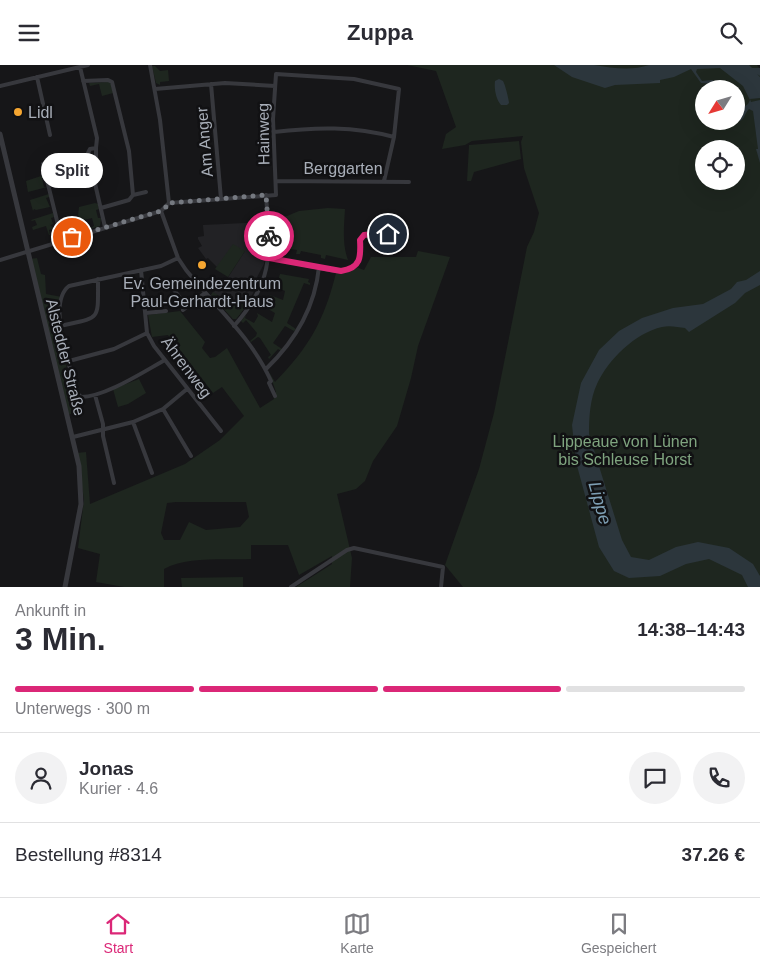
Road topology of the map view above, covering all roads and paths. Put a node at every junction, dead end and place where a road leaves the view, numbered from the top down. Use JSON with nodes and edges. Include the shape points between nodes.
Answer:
{"nodes":[{"id":1,"x":88,"y":65,"type":"edge"},
{"id":2,"x":150,"y":65,"type":"edge"},
{"id":3,"x":80,"y":67,"type":"junction"},
{"id":4,"x":37,"y":77,"type":"junction"},
{"id":5,"x":83,"y":81,"type":"junction"},
{"id":6,"x":211,"y":84,"type":"junction"},
{"id":7,"x":0,"y":86,"type":"edge"},
{"id":8,"x":275,"y":86,"type":"junction"},
{"id":9,"x":155,"y":89,"type":"junction"},
{"id":10,"x":274,"y":132,"type":"junction"},
{"id":11,"x":0,"y":134,"type":"edge"},
{"id":12,"x":50,"y":135,"type":"dead end"},
{"id":13,"x":394,"y":137,"type":"junction"},
{"id":14,"x":96,"y":148,"type":"junction"},
{"id":15,"x":43,"y":164,"type":"dead end"},
{"id":16,"x":277,"y":181,"type":"junction"},
{"id":17,"x":384,"y":181,"type":"junction"},
{"id":18,"x":409,"y":182,"type":"dead end"},
{"id":19,"x":96,"y":188,"type":"junction"},
{"id":20,"x":146,"y":192,"type":"dead end"},
{"id":21,"x":133,"y":195,"type":"junction"},
{"id":22,"x":266,"y":195,"type":"junction"},
{"id":23,"x":221,"y":199,"type":"junction"},
{"id":24,"x":168,"y":203,"type":"junction"},
{"id":25,"x":100,"y":208,"type":"junction"},
{"id":26,"x":161,"y":211,"type":"junction"},
{"id":27,"x":105,"y":227,"type":"junction"},
{"id":28,"x":381,"y":233,"type":"dead end"},
{"id":29,"x":62,"y":241,"type":"junction"},
{"id":30,"x":28,"y":251,"type":"junction"},
{"id":31,"x":178,"y":258,"type":"junction"},
{"id":32,"x":269,"y":258,"type":"junction"},
{"id":33,"x":0,"y":259,"type":"edge"},
{"id":34,"x":319,"y":267,"type":"junction"},
{"id":35,"x":141,"y":270,"type":"junction"},
{"id":36,"x":98,"y":279,"type":"junction"},
{"id":37,"x":171,"y":286,"type":"dead end"},
{"id":38,"x":205,"y":293,"type":"junction"},
{"id":39,"x":166,"y":311,"type":"dead end"},
{"id":40,"x":146,"y":313,"type":"junction"},
{"id":41,"x":234,"y":326,"type":"junction"},
{"id":42,"x":60,"y":327,"type":"junction"},
{"id":43,"x":147,"y":333,"type":"junction"},
{"id":44,"x":165,"y":360,"type":"junction"},
{"id":45,"x":69,"y":361,"type":"junction"},
{"id":46,"x":266,"y":369,"type":"junction"},
{"id":47,"x":187,"y":389,"type":"junction"},
{"id":48,"x":95,"y":395,"type":"junction"},
{"id":49,"x":275,"y":396,"type":"dead end"},
{"id":50,"x":163,"y":409,"type":"junction"},
{"id":51,"x":133,"y":422,"type":"junction"},
{"id":52,"x":103,"y":430,"type":"junction"},
{"id":53,"x":221,"y":431,"type":"dead end"},
{"id":54,"x":73,"y":437,"type":"junction"},
{"id":55,"x":192,"y":456,"type":"dead end"},
{"id":56,"x":152,"y":473,"type":"dead end"},
{"id":57,"x":114,"y":483,"type":"dead end"},
{"id":58,"x":65,"y":587,"type":"edge"},
{"id":59,"x":291,"y":587,"type":"edge"},
{"id":60,"x":441,"y":587,"type":"edge"}],
"edges":[{"from":1,"to":3,"type":"street"},
{"from":2,"to":9,"type":"street"},
{"from":3,"to":4,"type":"street"},
{"from":3,"to":5,"type":"street"},
{"from":4,"to":7,"type":"street"},
{"from":4,"to":12,"type":"street"},
{"from":5,"to":14,"type":"street","via":[[97,138]]},
{"from":5,"to":21,"type":"street","via":[[108,80],[112,83],[129,151]]},
{"from":6,"to":8,"type":"street"},
{"from":6,"to":9,"type":"street"},
{"from":6,"to":23,"type":"street","name":"Am Anger"},
{"from":8,"to":10,"type":"street","name":"Hainweg"},
{"from":8,"to":13,"type":"street","via":[[276,74],[354,79],[399,89]]},
{"from":9,"to":24,"type":"street"},
{"from":10,"to":13,"type":"street","via":[[314,127],[339,128]]},
{"from":10,"to":16,"type":"street","name":"Hainweg"},
{"from":11,"to":30,"type":"street","name":"Alstedder Straße"},
{"from":13,"to":17,"type":"street"},
{"from":14,"to":19,"type":"street"},
{"from":14,"to":19,"type":"street","via":[[88,153]]},
{"from":15,"to":29,"type":"street"},
{"from":16,"to":17,"type":"street","name":"Berggarten"},
{"from":16,"to":22,"type":"street","via":[[276,195]]},
{"from":17,"to":18,"type":"street","name":"Berggarten"},
{"from":19,"to":25,"type":"street"},
{"from":20,"to":21,"type":"street"},
{"from":21,"to":25,"type":"street","via":[[129,200]]},
{"from":22,"to":23,"type":"street"},
{"from":22,"to":32,"type":"street"},
{"from":23,"to":24,"type":"street"},
{"from":24,"to":26,"type":"street"},
{"from":25,"to":27,"type":"street"},
{"from":26,"to":27,"type":"street"},
{"from":26,"to":31,"type":"street"},
{"from":27,"to":29,"type":"street"},
{"from":28,"to":34,"type":"street","via":[[362,236],[360,259],[352,267],[336,271]]},
{"from":29,"to":30,"type":"street"},
{"from":30,"to":33,"type":"street"},
{"from":30,"to":54,"type":"street","name":"Alstedder Straße"},
{"from":31,"to":35,"type":"street"},
{"from":31,"to":38,"type":"street"},
{"from":32,"to":34,"type":"street"},
{"from":32,"to":41,"type":"street","via":[[256,295]]},
{"from":34,"to":46,"type":"street","via":[[307,313],[285,349]]},
{"from":35,"to":36,"type":"street"},
{"from":35,"to":40,"type":"street","name":"Ährenweg"},
{"from":36,"to":42,"type":"street","via":[[69,286],[65,290],[59,314]]},
{"from":36,"to":42,"type":"street","via":[[96,315],[89,320]]},
{"from":37,"to":38,"type":"street","via":[[185,309]]},
{"from":38,"to":41,"type":"street"},
{"from":39,"to":40,"type":"street","name":"Ährenweg"},
{"from":40,"to":43,"type":"street","name":"Ährenweg"},
{"from":41,"to":46,"type":"street"},
{"from":42,"to":45,"type":"street"},
{"from":43,"to":44,"type":"street","name":"Ährenweg"},
{"from":43,"to":45,"type":"street","via":[[114,349]]},
{"from":44,"to":47,"type":"street","name":"Ährenweg"},
{"from":44,"to":48,"type":"street"},
{"from":45,"to":48,"type":"street","via":[[79,396]]},
{"from":46,"to":49,"type":"street"},
{"from":47,"to":50,"type":"street"},
{"from":47,"to":53,"type":"street","name":"Ährenweg"},
{"from":48,"to":52,"type":"street"},
{"from":50,"to":51,"type":"street"},
{"from":50,"to":55,"type":"street"},
{"from":51,"to":52,"type":"street"},
{"from":51,"to":56,"type":"street"},
{"from":52,"to":54,"type":"street"},
{"from":52,"to":57,"type":"street"},
{"from":54,"to":58,"type":"street","name":"Alstedder Straße","via":[[79,466],[81,504]]},
{"from":59,"to":60,"type":"street","via":[[354,548],[443,567]]}]}
